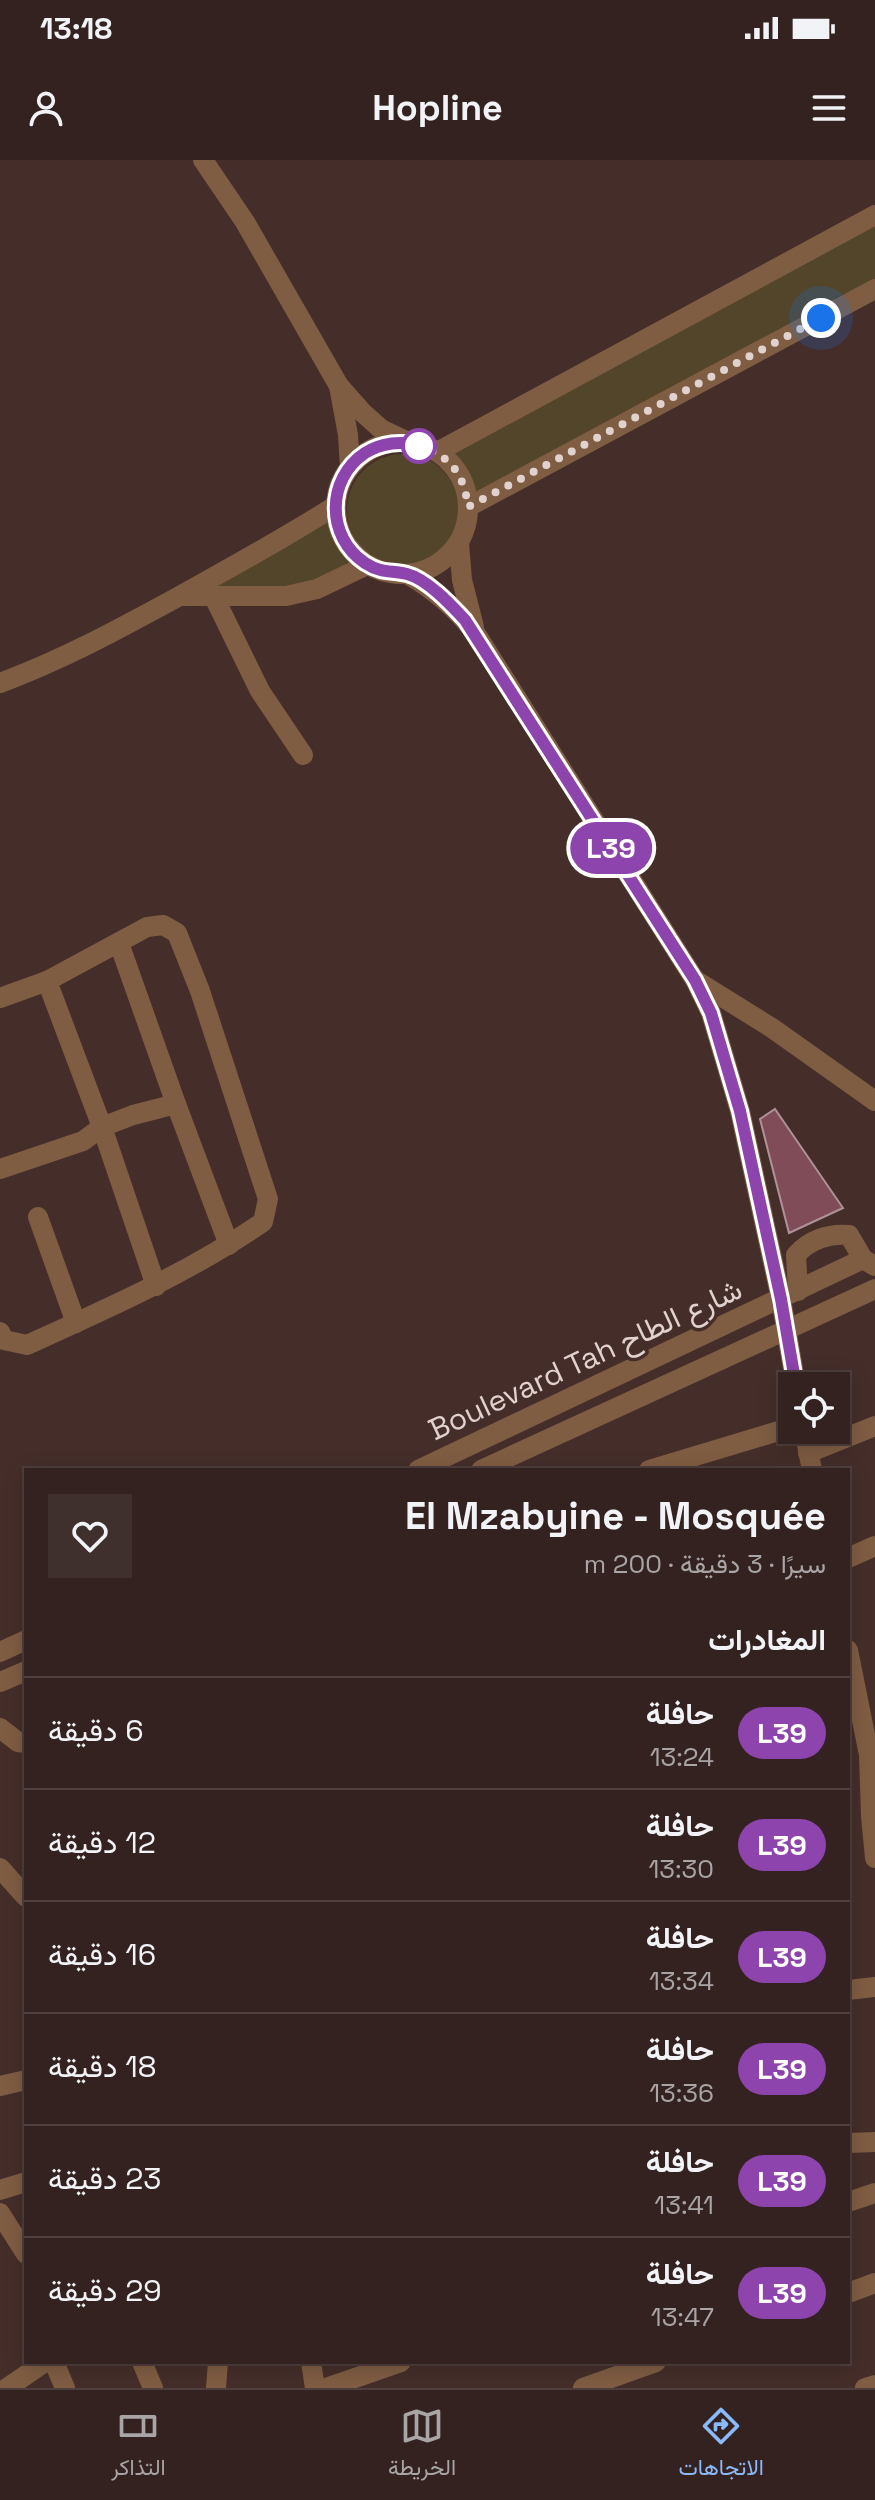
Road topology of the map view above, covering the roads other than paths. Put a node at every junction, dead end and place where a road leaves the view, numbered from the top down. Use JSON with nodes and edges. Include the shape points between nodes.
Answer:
{"nodes":[{"id":1,"x":203,"y":160,"type":"edge"},
{"id":2,"x":875,"y":215,"type":"edge"},
{"id":3,"x":875,"y":289,"type":"edge"},
{"id":4,"x":339,"y":386,"type":"junction"},
{"id":5,"x":409,"y":443,"type":"junction"},
{"id":6,"x":437,"y":452,"type":"junction"},
{"id":7,"x":350,"y":467,"type":"junction"},
{"id":8,"x":335,"y":506,"type":"junction"},
{"id":9,"x":468,"y":507,"type":"junction"},
{"id":10,"x":459,"y":543,"type":"junction"},
{"id":11,"x":367,"y":565,"type":"junction"},
{"id":12,"x":407,"y":574,"type":"junction"},
{"id":13,"x":179,"y":596,"type":"junction"},
{"id":14,"x":214,"y":597,"type":"junction"},
{"id":15,"x":476,"y":634,"type":"junction"},
{"id":16,"x":0,"y":683,"type":"edge"},
{"id":17,"x":303,"y":755,"type":"dead end"},
{"id":18,"x":119,"y":943,"type":"junction"},
{"id":19,"x":695,"y":980,"type":"junction"},
{"id":20,"x":47,"y":981,"type":"junction"},
{"id":21,"x":0,"y":998,"type":"edge"},
{"id":22,"x":875,"y":1101,"type":"edge"},
{"id":23,"x":176,"y":1104,"type":"junction"},
{"id":24,"x":102,"y":1127,"type":"junction"},
{"id":25,"x":0,"y":1169,"type":"edge"},
{"id":26,"x":38,"y":1217,"type":"dead end"},
{"id":27,"x":229,"y":1245,"type":"junction"},
{"id":28,"x":869,"y":1262,"type":"edge"},
{"id":29,"x":156,"y":1286,"type":"junction"},
{"id":30,"x":875,"y":1289,"type":"edge"},
{"id":31,"x":790,"y":1295,"type":"junction"},
{"id":32,"x":76,"y":1323,"type":"junction"},
{"id":33,"x":785,"y":1330,"type":"junction"},
{"id":34,"x":0,"y":1332,"type":"edge"},
{"id":35,"x":793,"y":1372,"type":"edge"},
{"id":36,"x":875,"y":1426,"type":"edge"},
{"id":37,"x":778,"y":1431,"type":"edge"},
{"id":38,"x":810,"y":1462,"type":"edge"},
{"id":39,"x":422,"y":1468,"type":"edge"},
{"id":40,"x":485,"y":1468,"type":"edge"},
{"id":41,"x":656,"y":1468,"type":"edge"},
{"id":42,"x":875,"y":1546,"type":"edge"},
{"id":43,"x":850,"y":1557,"type":"edge"},
{"id":44,"x":24,"y":1641,"type":"edge"},
{"id":45,"x":0,"y":1652,"type":"edge"},
{"id":46,"x":850,"y":1660,"type":"edge"},
{"id":47,"x":24,"y":1672,"type":"edge"},
{"id":48,"x":0,"y":1682,"type":"edge"},
{"id":49,"x":0,"y":1728,"type":"edge"},
{"id":50,"x":24,"y":1743,"type":"edge"},
{"id":51,"x":875,"y":1858,"type":"edge"},
{"id":52,"x":0,"y":1868,"type":"edge"},
{"id":53,"x":24,"y":1895,"type":"edge"},
{"id":54,"x":875,"y":1987,"type":"edge"},
{"id":55,"x":850,"y":1990,"type":"edge"},
{"id":56,"x":24,"y":2080,"type":"edge"},
{"id":57,"x":1,"y":2085,"type":"edge"},
{"id":58,"x":875,"y":2142,"type":"edge"},
{"id":59,"x":850,"y":2143,"type":"edge"},
{"id":60,"x":24,"y":2183,"type":"edge"},
{"id":61,"x":0,"y":2190,"type":"edge"},
{"id":62,"x":875,"y":2193,"type":"edge"},
{"id":63,"x":850,"y":2201,"type":"edge"},
{"id":64,"x":0,"y":2213,"type":"edge"},
{"id":65,"x":24,"y":2251,"type":"edge"},
{"id":66,"x":875,"y":2283,"type":"edge"},
{"id":67,"x":850,"y":2292,"type":"edge"},
{"id":68,"x":42,"y":2364,"type":"edge"},
{"id":69,"x":55,"y":2364,"type":"edge"},
{"id":70,"x":143,"y":2364,"type":"edge"},
{"id":71,"x":218,"y":2364,"type":"edge"},
{"id":72,"x":311,"y":2364,"type":"edge"},
{"id":73,"x":395,"y":2364,"type":"edge"},
{"id":74,"x":650,"y":2364,"type":"edge"},
{"id":75,"x":875,"y":2385,"type":"edge"},
{"id":76,"x":7,"y":2388,"type":"edge"},
{"id":77,"x":65,"y":2388,"type":"edge"},
{"id":78,"x":153,"y":2388,"type":"edge"},
{"id":79,"x":216,"y":2388,"type":"edge"},
{"id":80,"x":315,"y":2388,"type":"edge"},
{"id":81,"x":326,"y":2388,"type":"edge"},
{"id":82,"x":583,"y":2388,"type":"edge"},
{"id":83,"x":865,"y":2388,"type":"edge"}],
"edges":[{"from":1,"to":4,"type":"street","via":[[245,222]]},
{"from":2,"to":6,"type":"street"},
{"from":3,"to":9,"type":"street"},
{"from":4,"to":5,"type":"street","via":[[381,429]]},
{"from":4,"to":7,"type":"street"},
{"from":5,"to":6,"type":"street"},
{"from":5,"to":7,"type":"street","via":[[366,452]]},
{"from":6,"to":9,"type":"street","via":[[460,476]]},
{"from":7,"to":8,"type":"street"},
{"from":8,"to":11,"type":"street","via":[[347,546]]},
{"from":8,"to":13,"type":"street"},
{"from":9,"to":10,"type":"street"},
{"from":10,"to":12,"type":"street","via":[[442,561]]},
{"from":10,"to":15,"type":"street"},
{"from":11,"to":12,"type":"street"},
{"from":11,"to":14,"type":"street","via":[[302,593]]},
{"from":12,"to":15,"type":"street","via":[[438,594]]},
{"from":13,"to":14,"type":"street"},
{"from":13,"to":16,"type":"street","via":[[90,644]]},
{"from":14,"to":17,"type":"street","via":[[260,691]]},
{"from":15,"to":19,"type":"street"},
{"from":18,"to":20,"type":"street"},
{"from":18,"to":23,"type":"street"},
{"from":18,"to":27,"type":"street","via":[[147,927],[163,925],[177,933],[200,991],[268,1199],[263,1222]]},
{"from":19,"to":22,"type":"street"},
{"from":19,"to":31,"type":"street","via":[[711,1013]]},
{"from":20,"to":21,"type":"street"},
{"from":20,"to":24,"type":"street"},
{"from":23,"to":24,"type":"street"},
{"from":23,"to":27,"type":"street"},
{"from":24,"to":25,"type":"street","via":[[83,1141]]},
{"from":24,"to":29,"type":"street"},
{"from":26,"to":32,"type":"street"},
{"from":27,"to":29,"type":"street"},
{"from":28,"to":31,"type":"street","name":"Boulevard Tah شارع الطاح"},
{"from":28,"to":31,"type":"street","via":[[849,1235],[823,1237],[796,1255]]},
{"from":29,"to":32,"type":"street"},
{"from":30,"to":33,"type":"street","name":"Boulevard Tah شارع الطاح"},
{"from":31,"to":33,"type":"street"},
{"from":31,"to":39,"type":"street","name":"Boulevard Tah شارع الطاح"},
{"from":32,"to":34,"type":"street","via":[[27,1345],[4,1340]]},
{"from":33,"to":35,"type":"street"},
{"from":33,"to":40,"type":"street","name":"Boulevard Tah شارع الطاح"},
{"from":36,"to":38,"type":"street"},
{"from":37,"to":41,"type":"street"},
{"from":42,"to":43,"type":"street"},
{"from":44,"to":45,"type":"street"},
{"from":46,"to":51,"type":"street","via":[[869,1755]]},
{"from":47,"to":48,"type":"street"},
{"from":49,"to":50,"type":"street"},
{"from":52,"to":53,"type":"street"},
{"from":54,"to":55,"type":"street"},
{"from":56,"to":57,"type":"street"},
{"from":58,"to":59,"type":"street"},
{"from":60,"to":61,"type":"street"},
{"from":62,"to":63,"type":"street"},
{"from":64,"to":65,"type":"street"},
{"from":66,"to":67,"type":"street"},
{"from":68,"to":76,"type":"street"},
{"from":69,"to":77,"type":"street"},
{"from":70,"to":78,"type":"street"},
{"from":71,"to":79,"type":"street"},
{"from":72,"to":80,"type":"street"},
{"from":73,"to":81,"type":"street"},
{"from":74,"to":82,"type":"street"},
{"from":75,"to":83,"type":"street"}]}
